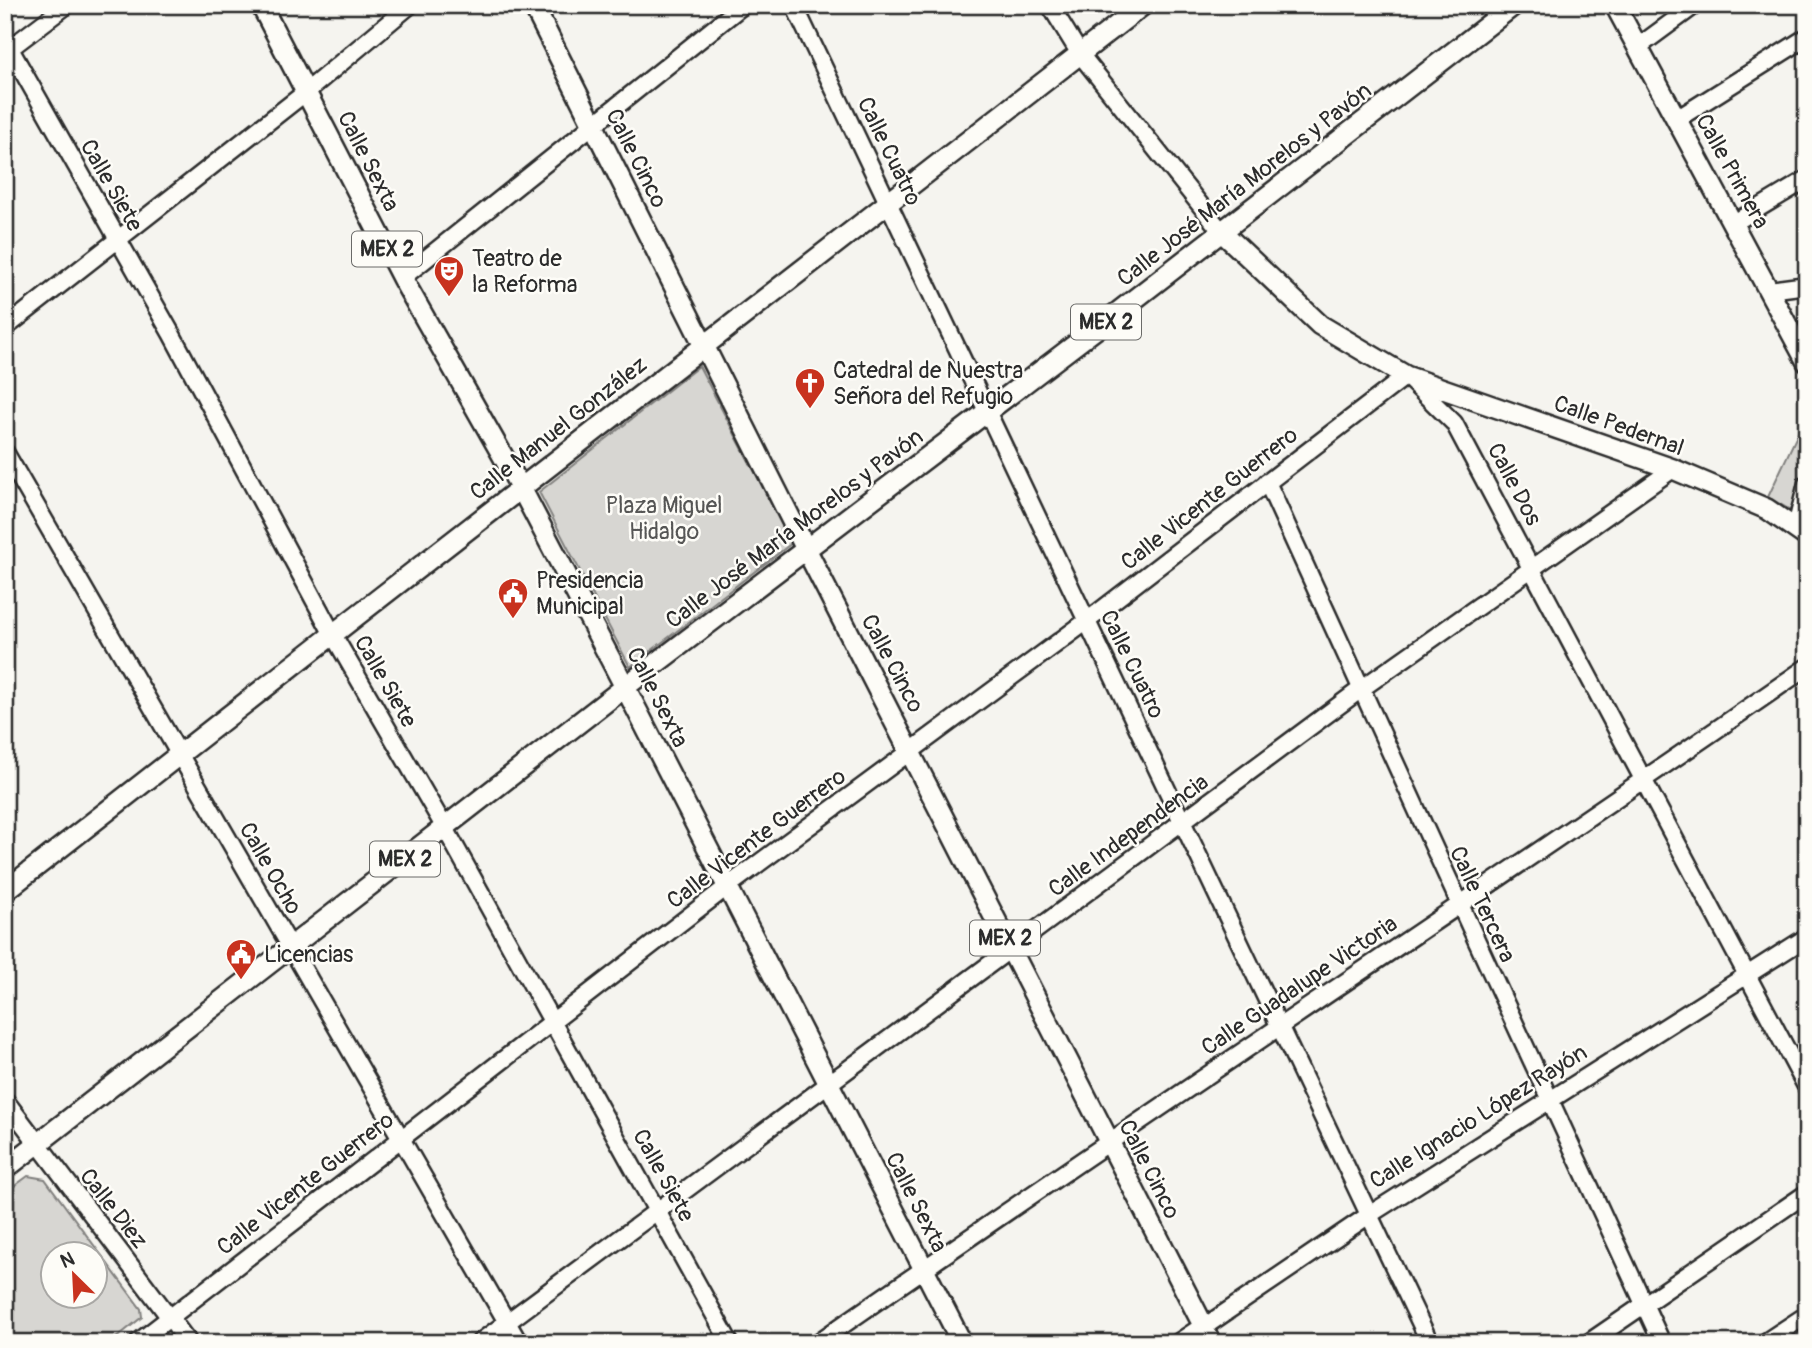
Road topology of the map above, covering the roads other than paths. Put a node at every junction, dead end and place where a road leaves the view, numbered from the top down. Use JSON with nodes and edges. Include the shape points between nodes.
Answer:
{"nodes":[{"id":1,"x":67,"y":5,"type":"edge"},
{"id":2,"x":261,"y":5,"type":"edge"},
{"id":3,"x":410,"y":5,"type":"edge"},
{"id":4,"x":533,"y":5,"type":"edge"},
{"id":5,"x":743,"y":5,"type":"edge"},
{"id":6,"x":794,"y":5,"type":"edge"},
{"id":7,"x":1050,"y":5,"type":"edge"},
{"id":8,"x":1143,"y":5,"type":"edge"},
{"id":9,"x":1514,"y":5,"type":"edge"},
{"id":10,"x":1615,"y":5,"type":"edge"},
{"id":11,"x":1695,"y":5,"type":"edge"},
{"id":12,"x":1807,"y":37,"type":"edge"},
{"id":13,"x":7,"y":47,"type":"edge"},
{"id":14,"x":1638,"y":47,"type":"junction"},
{"id":15,"x":1080,"y":54,"type":"junction"},
{"id":16,"x":306,"y":92,"type":"junction"},
{"id":17,"x":1677,"y":119,"type":"junction"},
{"id":18,"x":594,"y":125,"type":"junction"},
{"id":19,"x":1807,"y":179,"type":"edge"},
{"id":20,"x":891,"y":204,"type":"junction"},
{"id":21,"x":1734,"y":223,"type":"junction"},
{"id":22,"x":1221,"y":230,"type":"junction"},
{"id":23,"x":117,"y":240,"type":"junction"},
{"id":24,"x":402,"y":278,"type":"junction"},
{"id":25,"x":1807,"y":285,"type":"edge"},
{"id":26,"x":1769,"y":290,"type":"junction"},
{"id":27,"x":5,"y":328,"type":"edge"},
{"id":28,"x":705,"y":345,"type":"junction"},
{"id":29,"x":1807,"y":362,"type":"edge"},
{"id":30,"x":1406,"y":376,"type":"junction"},
{"id":31,"x":989,"y":410,"type":"junction"},
{"id":32,"x":5,"y":452,"type":"edge"},
{"id":33,"x":1674,"y":469,"type":"junction"},
{"id":34,"x":1267,"y":482,"type":"junction"},
{"id":35,"x":1807,"y":484,"type":"edge"},
{"id":36,"x":521,"y":488,"type":"junction"},
{"id":37,"x":1801,"y":532,"type":"edge"},
{"id":38,"x":806,"y":549,"type":"junction"},
{"id":39,"x":1532,"y":568,"type":"junction"},
{"id":40,"x":1087,"y":621,"type":"junction"},
{"id":41,"x":332,"y":633,"type":"junction"},
{"id":42,"x":1807,"y":667,"type":"edge"},
{"id":43,"x":625,"y":687,"type":"junction"},
{"id":44,"x":1360,"y":690,"type":"junction"},
{"id":45,"x":911,"y":750,"type":"junction"},
{"id":46,"x":180,"y":754,"type":"junction"},
{"id":47,"x":1643,"y":781,"type":"junction"},
{"id":48,"x":1184,"y":823,"type":"junction"},
{"id":49,"x":445,"y":828,"type":"junction"},
{"id":50,"x":727,"y":886,"type":"junction"},
{"id":51,"x":5,"y":891,"type":"edge"},
{"id":52,"x":1458,"y":906,"type":"junction"},
{"id":53,"x":1807,"y":937,"type":"edge"},
{"id":54,"x":291,"y":948,"type":"junction"},
{"id":55,"x":1011,"y":949,"type":"junction"},
{"id":56,"x":1745,"y":976,"type":"junction"},
{"id":57,"x":552,"y":1022,"type":"junction"},
{"id":58,"x":1280,"y":1023,"type":"junction"},
{"id":59,"x":829,"y":1084,"type":"junction"},
{"id":60,"x":1807,"y":1088,"type":"edge"},
{"id":61,"x":1552,"y":1098,"type":"junction"},
{"id":62,"x":5,"y":1100,"type":"edge"},
{"id":63,"x":401,"y":1136,"type":"junction"},
{"id":64,"x":1108,"y":1142,"type":"junction"},
{"id":65,"x":38,"y":1143,"type":"junction"},
{"id":66,"x":5,"y":1169,"type":"edge"},
{"id":67,"x":1807,"y":1193,"type":"edge"},
{"id":68,"x":658,"y":1209,"type":"junction"},
{"id":69,"x":1369,"y":1215,"type":"junction"},
{"id":70,"x":924,"y":1268,"type":"junction"},
{"id":71,"x":1644,"y":1304,"type":"junction"},
{"id":72,"x":1805,"y":1316,"type":"dead end"},
{"id":73,"x":170,"y":1318,"type":"junction"},
{"id":74,"x":507,"y":1322,"type":"junction"},
{"id":75,"x":1208,"y":1335,"type":"edge"},
{"id":76,"x":137,"y":1343,"type":"edge"},
{"id":77,"x":189,"y":1343,"type":"edge"},
{"id":78,"x":479,"y":1343,"type":"edge"},
{"id":79,"x":519,"y":1343,"type":"edge"},
{"id":80,"x":730,"y":1343,"type":"edge"},
{"id":81,"x":817,"y":1343,"type":"edge"},
{"id":82,"x":962,"y":1343,"type":"edge"},
{"id":83,"x":1180,"y":1343,"type":"edge"},
{"id":84,"x":1430,"y":1343,"type":"edge"},
{"id":85,"x":1588,"y":1343,"type":"edge"},
{"id":86,"x":1662,"y":1343,"type":"edge"},
{"id":87,"x":1764,"y":1343,"type":"edge"}],
"edges":[{"from":1,"to":13,"type":"street"},
{"from":2,"to":16,"type":"main road","name":"Calle Sexta","number":"MEX 2"},
{"from":3,"to":16,"type":"street"},
{"from":4,"to":18,"type":"main road","name":"Calle Cinco","number":"MEX 2"},
{"from":5,"to":18,"type":"street"},
{"from":6,"to":20,"type":"street","name":"Calle Cuatro"},
{"from":7,"to":15,"type":"street","name":"Calle Dos"},
{"from":8,"to":15,"type":"main road","name":"Calle Manuel González"},
{"from":9,"to":22,"type":"main road","name":"Calle José María Morelos y Pavón"},
{"from":10,"to":14,"type":"main road","name":"Calle Primera"},
{"from":11,"to":14,"type":"street"},
{"from":12,"to":17,"type":"street"},
{"from":13,"to":23,"type":"street","name":"Calle Siete"},
{"from":14,"to":17,"type":"main road","name":"Calle Primera"},
{"from":15,"to":20,"type":"main road","name":"Calle Manuel González"},
{"from":15,"to":22,"type":"street","name":"Calle Dos"},
{"from":16,"to":23,"type":"street"},
{"from":16,"to":24,"type":"main road","name":"Calle Sexta","number":"MEX 2"},
{"from":17,"to":21,"type":"main road","name":"Calle Primera"},
{"from":18,"to":24,"type":"street"},
{"from":18,"to":28,"type":"main road","name":"Calle Cinco","number":"MEX 2"},
{"from":19,"to":21,"type":"street"},
{"from":20,"to":28,"type":"main road","name":"Calle Manuel González"},
{"from":20,"to":31,"type":"street","name":"Calle Cuatro"},
{"from":21,"to":26,"type":"main road","name":"Calle Primera"},
{"from":22,"to":30,"type":"main road","name":"Calle Dos","via":[[1321,326]]},
{"from":22,"to":31,"type":"main road","name":"Calle José María Morelos y Pavón","number":"MEX 2"},
{"from":23,"to":27,"type":"street"},
{"from":23,"to":41,"type":"street","name":"Calle Siete"},
{"from":24,"to":36,"type":"main road","name":"Calle Sexta","number":"MEX 2"},
{"from":25,"to":26,"type":"street"},
{"from":26,"to":29,"type":"main road","name":"Calle Primera"},
{"from":28,"to":36,"type":"main road","name":"Calle Manuel González"},
{"from":28,"to":38,"type":"main road","name":"Calle Cinco","number":"MEX 2"},
{"from":30,"to":33,"type":"main road","name":"Calle Pedernal"},
{"from":30,"to":34,"type":"street","name":"Calle Vicente Guerrero"},
{"from":30,"to":39,"type":"street","name":"Calle Dos","via":[[1454,423]]},
{"from":31,"to":38,"type":"main road","name":"Calle José María Morelos y Pavón","number":"MEX 2"},
{"from":31,"to":40,"type":"street","name":"Calle Cuatro"},
{"from":32,"to":46,"type":"street","name":"Calle Ocho"},
{"from":33,"to":37,"type":"main road","name":"Calle Pedernal","via":[[1767,509]]},
{"from":33,"to":39,"type":"street","name":"Calle Independencia"},
{"from":34,"to":40,"type":"street","name":"Calle Vicente Guerrero"},
{"from":34,"to":44,"type":"street","name":"Calle Tercera"},
{"from":35,"to":37,"type":"street"},
{"from":36,"to":41,"type":"main road","name":"Calle Manuel González"},
{"from":36,"to":43,"type":"main road","name":"Calle Sexta","number":"MEX 2"},
{"from":38,"to":43,"type":"main road","name":"Calle José María Morelos y Pavón","number":"MEX 2"},
{"from":38,"to":45,"type":"main road","name":"Calle Cinco","number":"MEX 2"},
{"from":39,"to":44,"type":"street","name":"Calle Independencia"},
{"from":39,"to":47,"type":"street","name":"Calle Dos"},
{"from":40,"to":45,"type":"street","name":"Calle Vicente Guerrero"},
{"from":40,"to":48,"type":"street","name":"Calle Cuatro"},
{"from":41,"to":46,"type":"main road","name":"Calle Manuel González"},
{"from":41,"to":49,"type":"street","name":"Calle Siete"},
{"from":42,"to":47,"type":"street","name":"Calle Guadalupe Victoria"},
{"from":43,"to":49,"type":"main road","name":"Calle José María Morelos y Pavón","number":"MEX 2"},
{"from":43,"to":50,"type":"main road","name":"Calle Sexta","number":"MEX 2"},
{"from":44,"to":48,"type":"street","name":"Calle Independencia"},
{"from":44,"to":52,"type":"street","name":"Calle Tercera"},
{"from":45,"to":50,"type":"street","name":"Calle Vicente Guerrero"},
{"from":45,"to":55,"type":"main road","name":"Calle Cinco","number":"MEX 2"},
{"from":46,"to":51,"type":"main road","name":"Calle Manuel González"},
{"from":46,"to":54,"type":"street","name":"Calle Ocho"},
{"from":47,"to":52,"type":"street","name":"Calle Guadalupe Victoria"},
{"from":47,"to":56,"type":"street","name":"Calle Dos"},
{"from":48,"to":55,"type":"street","name":"Calle Independencia"},
{"from":48,"to":58,"type":"street","name":"Calle Cuatro"},
{"from":49,"to":54,"type":"main road","name":"Calle José María Morelos y Pavón","number":"MEX 2"},
{"from":49,"to":57,"type":"street","name":"Calle Siete"},
{"from":50,"to":57,"type":"street","name":"Calle Vicente Guerrero"},
{"from":50,"to":59,"type":"main road","name":"Calle Sexta","number":"MEX 2"},
{"from":52,"to":58,"type":"street","name":"Calle Guadalupe Victoria"},
{"from":52,"to":61,"type":"street","name":"Calle Tercera"},
{"from":53,"to":56,"type":"street","name":"Calle Ignacio López Rayón"},
{"from":54,"to":63,"type":"street","name":"Calle Ocho"},
{"from":54,"to":65,"type":"main road","name":"Calle José María Morelos y Pavón","number":"MEX 2"},
{"from":55,"to":59,"type":"street","name":"Calle Independencia"},
{"from":55,"to":64,"type":"main road","name":"Calle Cinco","number":"MEX 2"},
{"from":56,"to":60,"type":"street","name":"Calle Dos"},
{"from":56,"to":61,"type":"street","name":"Calle Ignacio López Rayón"},
{"from":57,"to":63,"type":"street","name":"Calle Vicente Guerrero"},
{"from":57,"to":68,"type":"street","name":"Calle Siete"},
{"from":58,"to":64,"type":"street","name":"Calle Guadalupe Victoria"},
{"from":58,"to":69,"type":"street","name":"Calle Cuatro"},
{"from":59,"to":68,"type":"street","name":"Calle Independencia"},
{"from":59,"to":70,"type":"main road","name":"Calle Sexta","number":"MEX 2"},
{"from":61,"to":69,"type":"street","name":"Calle Ignacio López Rayón"},
{"from":61,"to":71,"type":"street","name":"Calle Tercera"},
{"from":62,"to":65,"type":"street","name":"Calle Diez"},
{"from":63,"to":73,"type":"street","name":"Calle Vicente Guerrero"},
{"from":63,"to":74,"type":"street","name":"Calle Ocho"},
{"from":64,"to":70,"type":"street","name":"Calle Guadalupe Victoria"},
{"from":64,"to":75,"type":"main road","name":"Calle Cinco","number":"MEX 2"},
{"from":65,"to":66,"type":"main road","name":"Calle José María Morelos y Pavón","number":"MEX 2"},
{"from":65,"to":73,"type":"street","name":"Calle Diez"},
{"from":67,"to":71,"type":"street"},
{"from":68,"to":74,"type":"street","name":"Calle Independencia"},
{"from":68,"to":80,"type":"street","name":"Calle Siete"},
{"from":69,"to":75,"type":"street","name":"Calle Ignacio López Rayón"},
{"from":69,"to":84,"type":"street","name":"Calle Cuatro"},
{"from":70,"to":81,"type":"street","name":"Calle Guadalupe Victoria"},
{"from":70,"to":82,"type":"main road","name":"Calle Sexta","number":"MEX 2"},
{"from":71,"to":85,"type":"street"},
{"from":71,"to":86,"type":"street","name":"Calle Tercera"},
{"from":72,"to":87,"type":"street"},
{"from":73,"to":76,"type":"street","name":"Calle Vicente Guerrero"},
{"from":73,"to":77,"type":"street","name":"Calle Diez"},
{"from":74,"to":78,"type":"street","name":"Calle Independencia"},
{"from":74,"to":79,"type":"street","name":"Calle Ocho"},
{"from":75,"to":83,"type":"main road","name":"Calle Ignacio López Rayón"}]}
